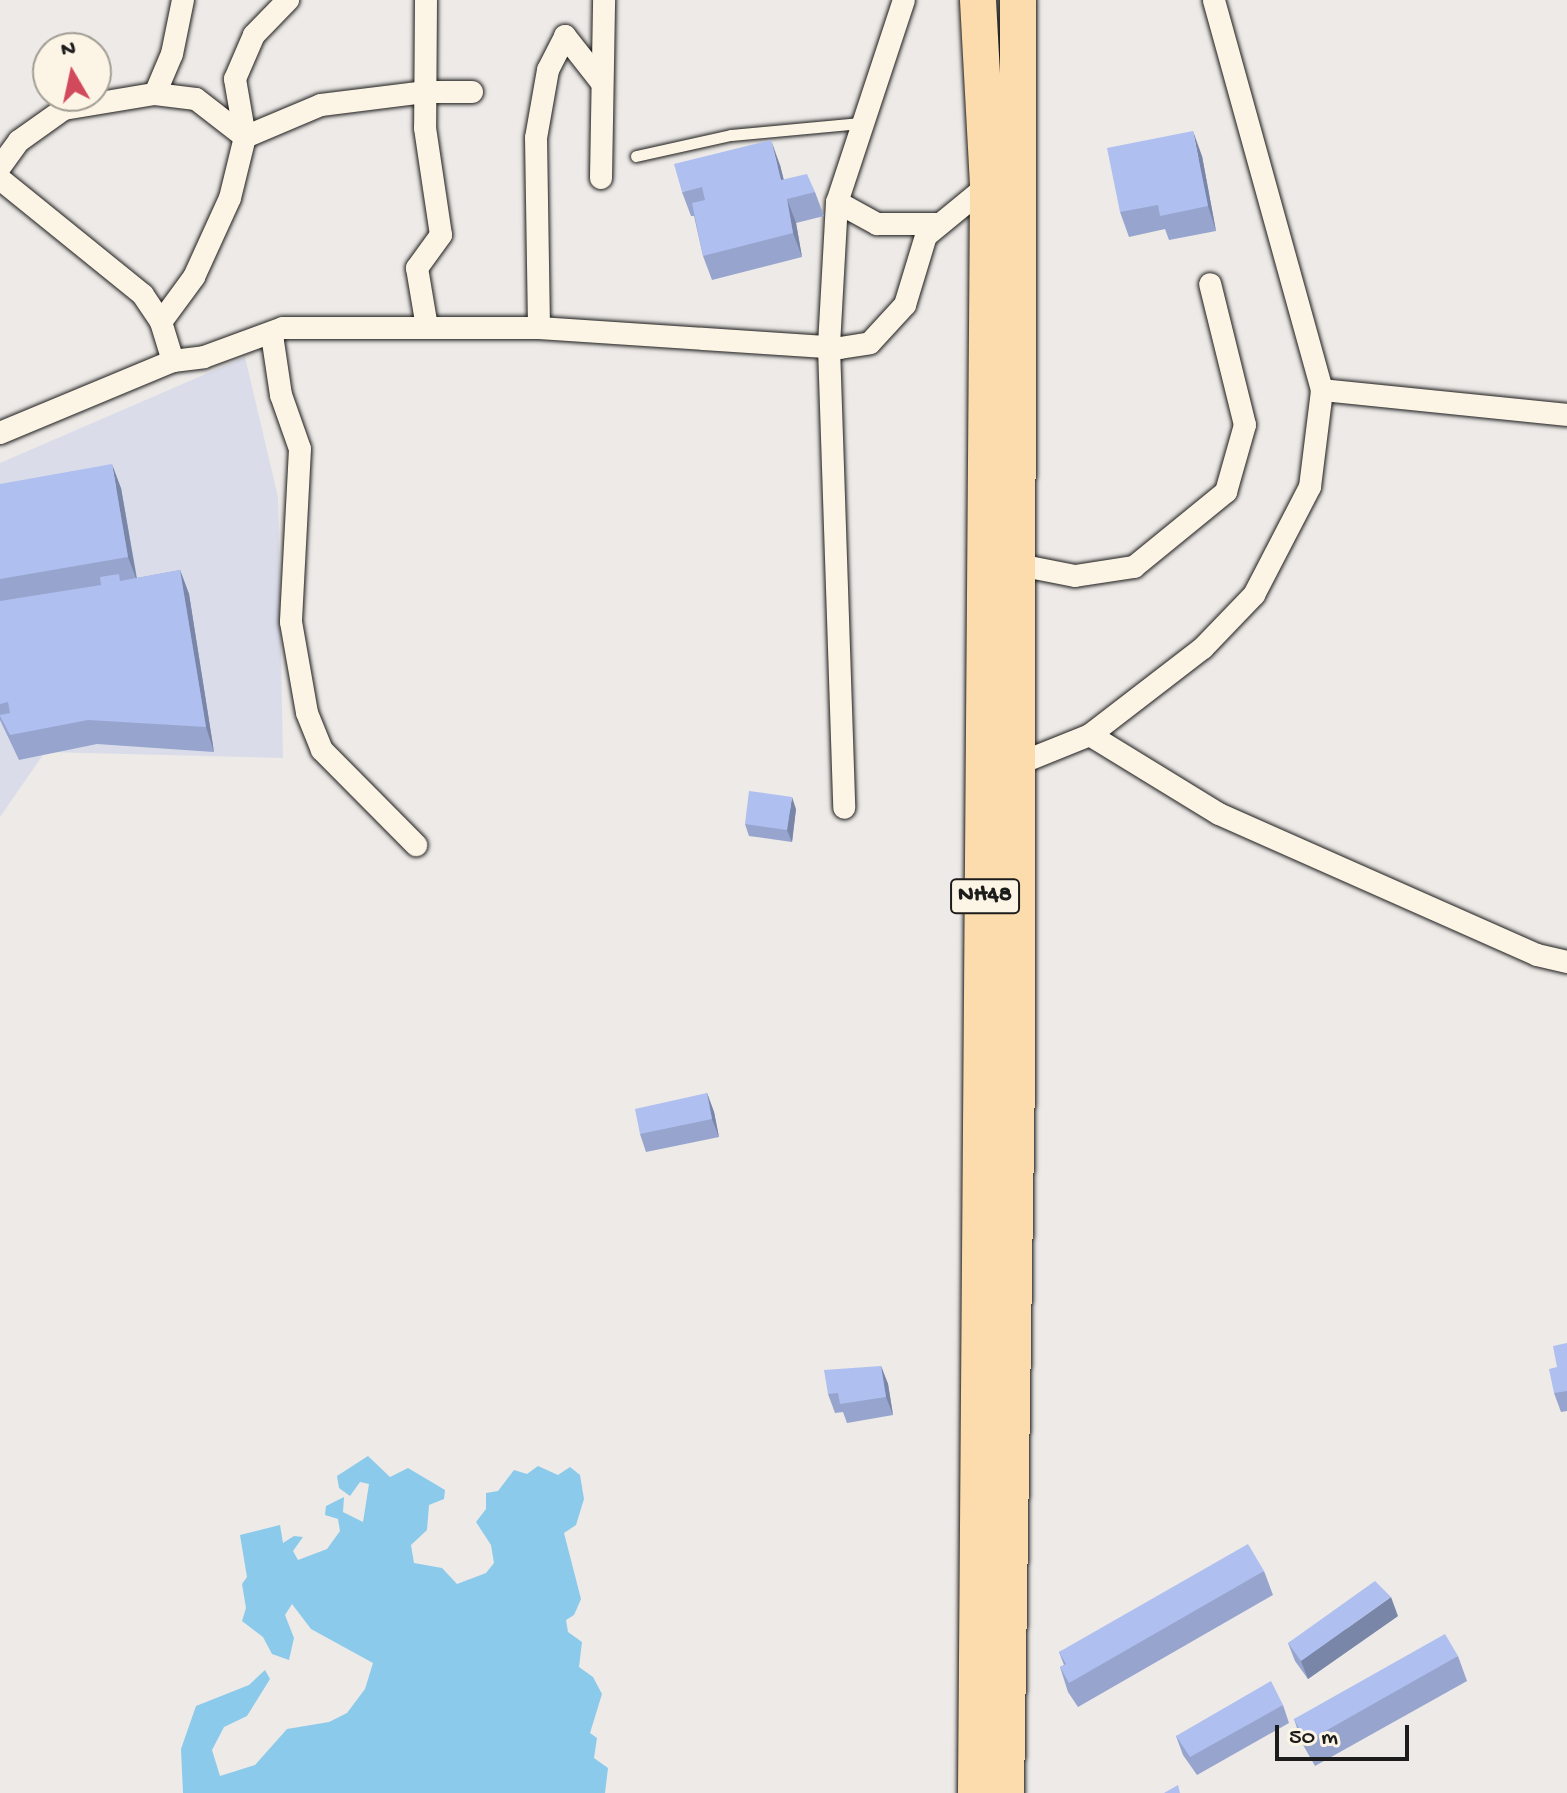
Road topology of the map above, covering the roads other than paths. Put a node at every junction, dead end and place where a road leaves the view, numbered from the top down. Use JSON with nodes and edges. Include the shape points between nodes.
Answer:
{"nodes":[{"id":1,"x":183,"y":0,"type":"edge"},
{"id":2,"x":288,"y":0,"type":"edge"},
{"id":3,"x":426,"y":0,"type":"edge"},
{"id":4,"x":604,"y":0,"type":"edge"},
{"id":5,"x":904,"y":0,"type":"edge"},
{"id":6,"x":978,"y":0,"type":"edge"},
{"id":7,"x":1018,"y":0,"type":"edge"},
{"id":8,"x":1214,"y":0,"type":"edge"},
{"id":9,"x":602,"y":83,"type":"junction"},
{"id":10,"x":426,"y":92,"type":"junction"},
{"id":11,"x":472,"y":92,"type":"dead end"},
{"id":12,"x":155,"y":94,"type":"junction"},
{"id":13,"x":860,"y":123,"type":"junction"},
{"id":14,"x":245,"y":137,"type":"junction"},
{"id":15,"x":636,"y":156,"type":"dead end"},
{"id":16,"x":0,"y":167,"type":"edge"},
{"id":17,"x":601,"y":178,"type":"dead end"},
{"id":18,"x":0,"y":179,"type":"edge"},
{"id":19,"x":988,"y":185,"type":"junction"},
{"id":20,"x":837,"y":202,"type":"junction"},
{"id":21,"x":940,"y":224,"type":"junction"},
{"id":22,"x":1210,"y":284,"type":"dead end"},
{"id":23,"x":161,"y":322,"type":"junction"},
{"id":24,"x":427,"y":327,"type":"junction"},
{"id":25,"x":539,"y":328,"type":"junction"},
{"id":26,"x":272,"y":335,"type":"junction"},
{"id":27,"x":829,"y":347,"type":"junction"},
{"id":28,"x":173,"y":361,"type":"junction"},
{"id":29,"x":1322,"y":390,"type":"junction"},
{"id":30,"x":1567,"y":415,"type":"edge"},
{"id":31,"x":0,"y":433,"type":"edge"},
{"id":32,"x":1019,"y":565,"type":"junction"},
{"id":33,"x":1090,"y":735,"type":"junction"},
{"id":34,"x":1018,"y":764,"type":"junction"},
{"id":35,"x":844,"y":808,"type":"dead end"},
{"id":36,"x":416,"y":845,"type":"dead end"},
{"id":37,"x":1567,"y":962,"type":"edge"},
{"id":38,"x":976,"y":1793,"type":"edge"},
{"id":39,"x":1006,"y":1793,"type":"edge"}],
"edges":[{"from":1,"to":12,"type":"street","via":[[172,54]]},
{"from":2,"to":14,"type":"street","via":[[254,35],[235,79]]},
{"from":3,"to":10,"type":"street"},
{"from":4,"to":9,"type":"street"},
{"from":5,"to":13,"type":"street"},
{"from":6,"to":19,"type":"highway","number":"NH48"},
{"from":7,"to":32,"type":"highway","number":"NH48"},
{"from":8,"to":29,"type":"street"},
{"from":9,"to":17,"type":"street"},
{"from":9,"to":25,"type":"street","via":[[565,36],[548,70],[536,138]]},
{"from":10,"to":11,"type":"street"},
{"from":10,"to":14,"type":"street","via":[[321,105]]},
{"from":10,"to":24,"type":"street","via":[[425,128],[441,235],[417,268]]},
{"from":12,"to":14,"type":"street","via":[[196,99]]},
{"from":12,"to":16,"type":"street","via":[[64,109],[19,141]]},
{"from":13,"to":15,"type":"lane","via":[[731,135]]},
{"from":13,"to":20,"type":"street"},
{"from":14,"to":23,"type":"street","via":[[230,198],[194,277]]},
{"from":18,"to":23,"type":"street","via":[[143,295]]},
{"from":19,"to":21,"type":"street"},
{"from":19,"to":38,"type":"highway","number":"NH48"},
{"from":20,"to":21,"type":"street","via":[[877,224]]},
{"from":20,"to":27,"type":"street"},
{"from":21,"to":27,"type":"street","via":[[926,236],[905,305],[888,328],[870,343]]},
{"from":22,"to":32,"type":"street","via":[[1245,425],[1226,492],[1134,567],[1075,576]]},
{"from":23,"to":28,"type":"street"},
{"from":24,"to":25,"type":"street"},
{"from":24,"to":26,"type":"street","via":[[283,328]]},
{"from":25,"to":27,"type":"street"},
{"from":26,"to":28,"type":"street"},
{"from":26,"to":36,"type":"street","via":[[281,395],[300,449],[291,622],[307,713],[322,750]]},
{"from":27,"to":35,"type":"street"},
{"from":28,"to":31,"type":"street"},
{"from":29,"to":30,"type":"street"},
{"from":29,"to":33,"type":"street","via":[[1310,487],[1254,595],[1203,648]]},
{"from":32,"to":34,"type":"highway","number":"NH48"},
{"from":33,"to":34,"type":"street"},
{"from":33,"to":37,"type":"street","via":[[1219,814],[1537,955]]},
{"from":34,"to":39,"type":"highway","number":"NH48"}]}
